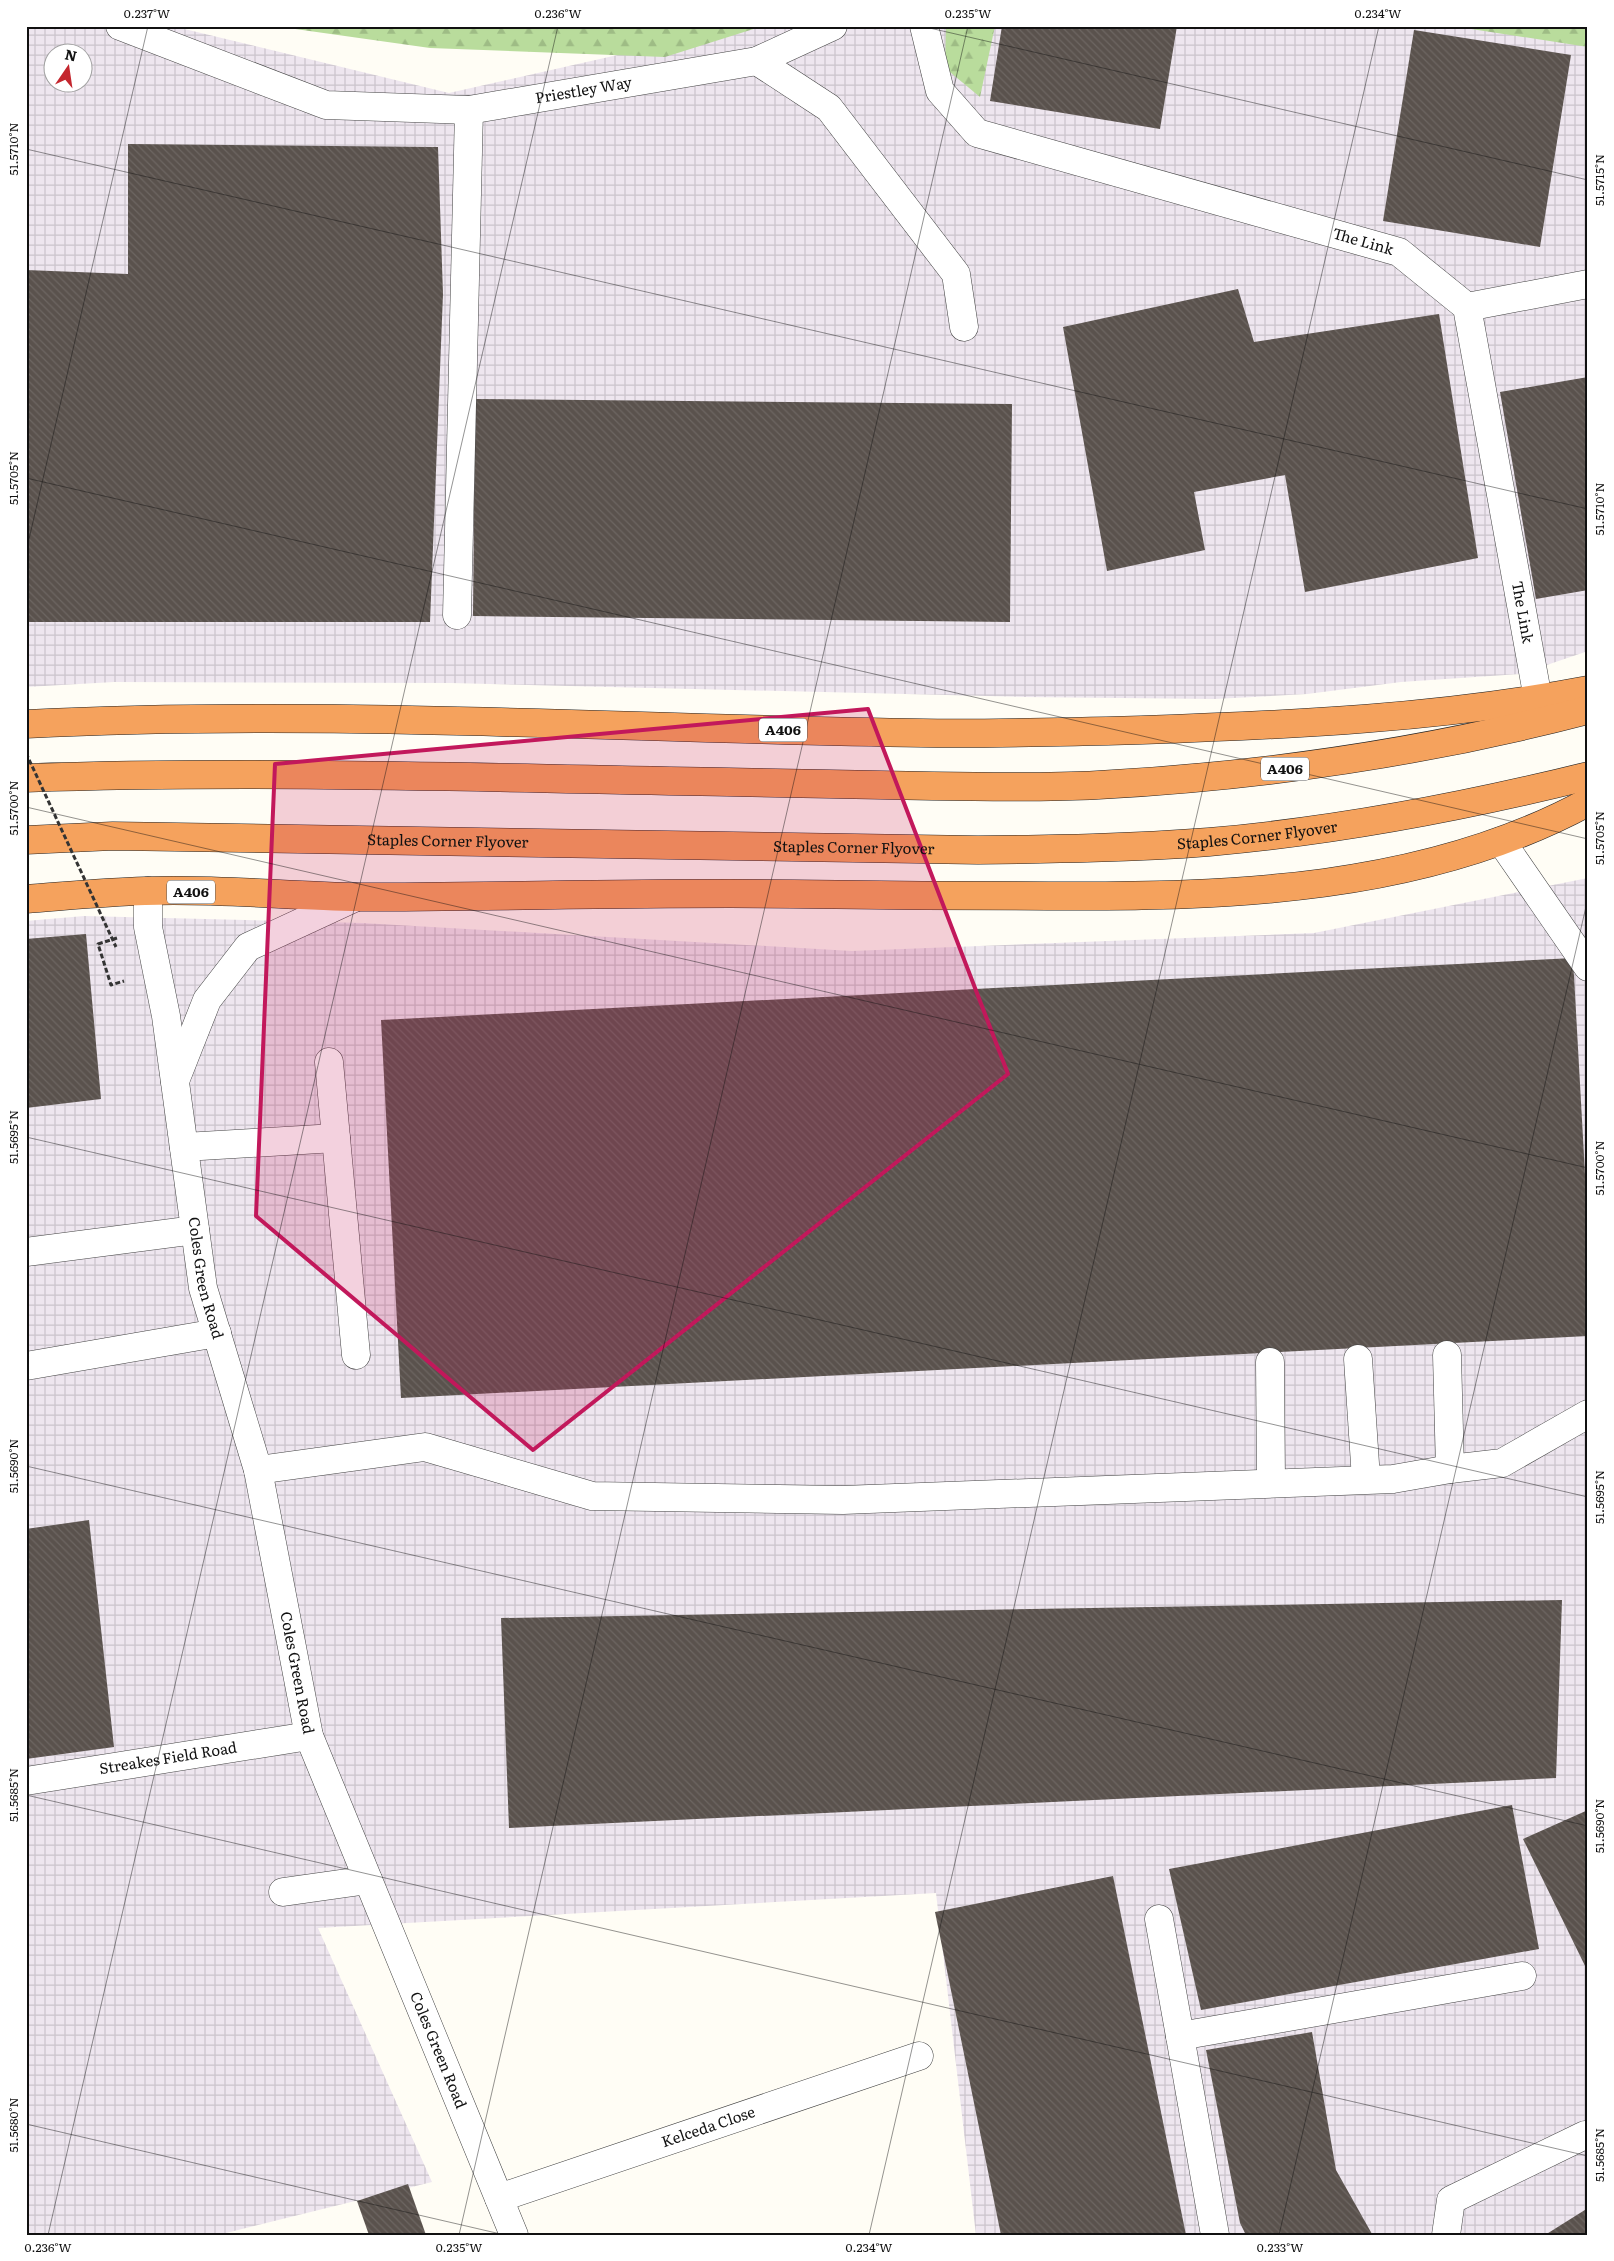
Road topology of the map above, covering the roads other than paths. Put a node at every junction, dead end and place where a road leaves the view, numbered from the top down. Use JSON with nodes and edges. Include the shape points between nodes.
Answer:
{"nodes":[{"id":1,"x":120,"y":26,"type":"edge"},
{"id":2,"x":833,"y":26,"type":"edge"},
{"id":3,"x":924,"y":26,"type":"edge"},
{"id":4,"x":756,"y":61,"type":"junction"},
{"id":5,"x":469,"y":110,"type":"junction"},
{"id":6,"x":1588,"y":284,"type":"edge"},
{"id":7,"x":1467,"y":307,"type":"junction"},
{"id":8,"x":964,"y":327,"type":"dead end"},
{"id":9,"x":457,"y":615,"type":"dead end"},
{"id":10,"x":1588,"y":690,"type":"edge"},
{"id":11,"x":1538,"y":699,"type":"junction"},
{"id":12,"x":1588,"y":710,"type":"edge"},
{"id":13,"x":26,"y":724,"type":"edge"},
{"id":14,"x":1588,"y":776,"type":"edge"},
{"id":15,"x":26,"y":778,"type":"edge"},
{"id":16,"x":1588,"y":802,"type":"edge"},
{"id":17,"x":26,"y":840,"type":"edge"},
{"id":18,"x":1501,"y":841,"type":"junction"},
{"id":19,"x":148,"y":891,"type":"junction"},
{"id":20,"x":356,"y":896,"type":"junction"},
{"id":21,"x":26,"y":899,"type":"edge"},
{"id":22,"x":1588,"y":967,"type":"edge"},
{"id":23,"x":329,"y":1062,"type":"dead end"},
{"id":24,"x":175,"y":1082,"type":"junction"},
{"id":25,"x":336,"y":1138,"type":"junction"},
{"id":26,"x":184,"y":1147,"type":"junction"},
{"id":27,"x":195,"y":1230,"type":"junction"},
{"id":28,"x":26,"y":1252,"type":"edge"},
{"id":29,"x":217,"y":1333,"type":"junction"},
{"id":30,"x":356,"y":1355,"type":"dead end"},
{"id":31,"x":1447,"y":1355,"type":"dead end"},
{"id":32,"x":1358,"y":1359,"type":"dead end"},
{"id":33,"x":1270,"y":1362,"type":"dead end"},
{"id":34,"x":26,"y":1366,"type":"edge"},
{"id":35,"x":1588,"y":1414,"type":"edge"},
{"id":36,"x":1450,"y":1469,"type":"junction"},
{"id":37,"x":258,"y":1470,"type":"junction"},
{"id":38,"x":1366,"y":1480,"type":"junction"},
{"id":39,"x":1271,"y":1483,"type":"junction"},
{"id":40,"x":309,"y":1736,"type":"junction"},
{"id":41,"x":26,"y":1781,"type":"edge"},
{"id":42,"x":368,"y":1880,"type":"junction"},
{"id":43,"x":283,"y":1892,"type":"dead end"},
{"id":44,"x":1159,"y":1919,"type":"dead end"},
{"id":45,"x":1522,"y":1976,"type":"dead end"},
{"id":46,"x":1180,"y":2036,"type":"junction"},
{"id":47,"x":919,"y":2056,"type":"dead end"},
{"id":48,"x":1586,"y":2135,"type":"dead end"},
{"id":49,"x":499,"y":2198,"type":"junction"},
{"id":50,"x":1445,"y":2234,"type":"edge"},
{"id":51,"x":514,"y":2235,"type":"edge"},
{"id":52,"x":1215,"y":2235,"type":"edge"}],
"edges":[{"from":1,"to":5,"type":"street","name":"Priestley Way","via":[[326,105]]},
{"from":2,"to":4,"type":"street","name":"Priestley Way"},
{"from":3,"to":7,"type":"street","name":"The Link","via":[[940,91],[977,133],[1399,252]]},
{"from":4,"to":5,"type":"street","name":"Priestley Way"},
{"from":4,"to":8,"type":"street","via":[[829,108],[956,274]]},
{"from":5,"to":9,"type":"street"},
{"from":6,"to":7,"type":"street"},
{"from":7,"to":11,"type":"street","name":"The Link"},
{"from":10,"to":11,"type":"highway","number":"A406"},
{"from":11,"to":13,"type":"highway","number":"A406","via":[[1402,716],[1315,722],[1025,733],[432,720],[206,718]]},
{"from":12,"to":15,"type":"highway","number":"A406","via":[[1421,749],[1318,765],[1095,785],[335,776]]},
{"from":14,"to":17,"type":"highway","name":"Staples Corner Flyover","via":[[1431,811],[1322,828],[1209,842],[1107,848],[978,850],[113,836]]},
{"from":16,"to":18,"type":"highway","number":"A406","via":[[1554,820]]},
{"from":18,"to":20,"type":"highway","number":"A406","via":[[1396,871],[1311,884],[1214,893],[1114,896],[746,893]]},
{"from":18,"to":22,"type":"street"},
{"from":19,"to":20,"type":"highway","number":"A406"},
{"from":19,"to":21,"type":"highway","number":"A406"},
{"from":19,"to":24,"type":"street","name":"Coles Green Road","via":[[148,927]]},
{"from":20,"to":24,"type":"street","name":"Coles Green Road","via":[[248,947],[207,1000]]},
{"from":23,"to":25,"type":"street"},
{"from":24,"to":26,"type":"street","name":"Coles Green Road"},
{"from":25,"to":26,"type":"street"},
{"from":25,"to":30,"type":"street"},
{"from":26,"to":27,"type":"street","name":"Coles Green Road"},
{"from":27,"to":28,"type":"street"},
{"from":27,"to":29,"type":"street","name":"Coles Green Road","via":[[203,1288]]},
{"from":29,"to":34,"type":"street"},
{"from":29,"to":37,"type":"street","name":"Coles Green Road"},
{"from":31,"to":36,"type":"street"},
{"from":32,"to":38,"type":"street"},
{"from":33,"to":39,"type":"street"},
{"from":35,"to":36,"type":"street","via":[[1502,1463]]},
{"from":36,"to":38,"type":"street","via":[[1394,1479]]},
{"from":37,"to":39,"type":"street","via":[[425,1446],[592,1496],[843,1500]]},
{"from":37,"to":40,"type":"street","name":"Coles Green Road"},
{"from":38,"to":39,"type":"street"},
{"from":40,"to":41,"type":"street","name":"Streakes Field Road"},
{"from":40,"to":42,"type":"street","name":"Coles Green Road"},
{"from":42,"to":43,"type":"street"},
{"from":42,"to":49,"type":"street","name":"Coles Green Road"},
{"from":44,"to":46,"type":"street"},
{"from":45,"to":46,"type":"street"},
{"from":46,"to":52,"type":"street"},
{"from":47,"to":49,"type":"street","name":"Kelceda Close"},
{"from":48,"to":50,"type":"street","via":[[1451,2200]]},
{"from":49,"to":51,"type":"street","name":"Coles Green Road"}]}
